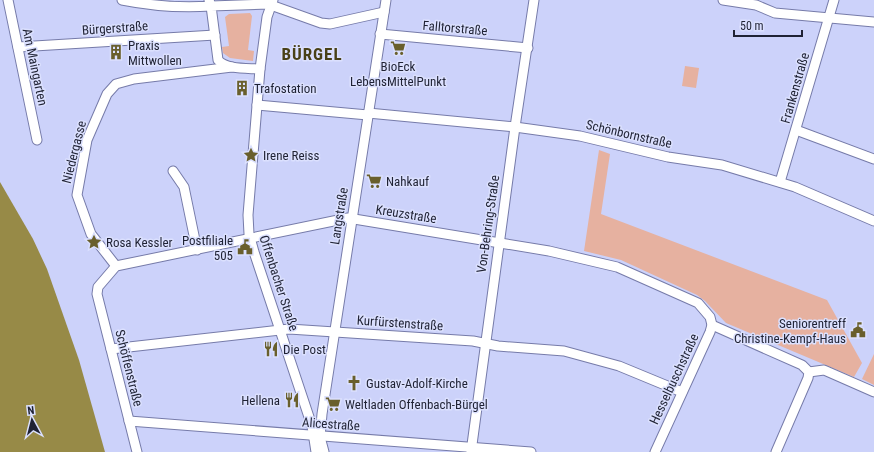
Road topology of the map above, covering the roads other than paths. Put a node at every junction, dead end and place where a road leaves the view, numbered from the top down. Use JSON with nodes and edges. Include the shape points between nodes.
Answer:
{"nodes":[{"id":1,"x":8,"y":0,"type":"edge"},
{"id":2,"x":122,"y":0,"type":"edge"},
{"id":3,"x":386,"y":0,"type":"edge"},
{"id":4,"x":534,"y":0,"type":"edge"},
{"id":5,"x":722,"y":0,"type":"edge"},
{"id":6,"x":834,"y":0,"type":"edge"},
{"id":7,"x":268,"y":2,"type":"edge"},
{"id":8,"x":210,"y":3,"type":"edge"},
{"id":9,"x":384,"y":12,"type":"junction"},
{"id":10,"x":828,"y":18,"type":"junction"},
{"id":11,"x":874,"y":22,"type":"edge"},
{"id":12,"x":380,"y":34,"type":"junction"},
{"id":13,"x":214,"y":35,"type":"junction"},
{"id":14,"x":18,"y":47,"type":"junction"},
{"id":15,"x":528,"y":48,"type":"junction"},
{"id":16,"x":232,"y":67,"type":"junction"},
{"id":17,"x":260,"y":70,"type":"junction"},
{"id":18,"x":257,"y":105,"type":"junction"},
{"id":19,"x":368,"y":114,"type":"junction"},
{"id":20,"x":515,"y":127,"type":"junction"},
{"id":21,"x":796,"y":130,"type":"junction"},
{"id":22,"x":37,"y":140,"type":"dead end"},
{"id":23,"x":874,"y":159,"type":"edge"},
{"id":24,"x":173,"y":171,"type":"dead end"},
{"id":25,"x":780,"y":182,"type":"junction"},
{"id":26,"x":352,"y":218,"type":"junction"},
{"id":27,"x":873,"y":219,"type":"edge"},
{"id":28,"x":250,"y":238,"type":"junction"},
{"id":29,"x":499,"y":242,"type":"junction"},
{"id":30,"x":197,"y":250,"type":"junction"},
{"id":31,"x":116,"y":266,"type":"junction"},
{"id":32,"x":711,"y":321,"type":"junction"},
{"id":33,"x":279,"y":329,"type":"junction"},
{"id":34,"x":334,"y":332,"type":"junction"},
{"id":35,"x":485,"y":344,"type":"junction"},
{"id":36,"x":111,"y":349,"type":"junction"},
{"id":37,"x":809,"y":372,"type":"junction"},
{"id":38,"x":682,"y":392,"type":"junction"},
{"id":39,"x":874,"y":392,"type":"edge"},
{"id":40,"x":324,"y":404,"type":"junction"},
{"id":41,"x":306,"y":410,"type":"junction"},
{"id":42,"x":129,"y":421,"type":"junction"},
{"id":43,"x":317,"y":436,"type":"junction"},
{"id":44,"x":471,"y":450,"type":"edge"},
{"id":45,"x":137,"y":452,"type":"edge"},
{"id":46,"x":316,"y":452,"type":"edge"},
{"id":47,"x":324,"y":452,"type":"edge"},
{"id":48,"x":531,"y":452,"type":"edge"},
{"id":49,"x":655,"y":452,"type":"edge"},
{"id":50,"x":776,"y":452,"type":"edge"}],
"edges":[{"from":1,"to":14,"type":"street","name":"Am Maingarten"},
{"from":2,"to":8,"type":"street","via":[[171,7]]},
{"from":3,"to":9,"type":"street","name":"Langstraße"},
{"from":4,"to":15,"type":"street","name":"Von-Behring-Straße"},
{"from":5,"to":10,"type":"street","via":[[760,6],[775,12]]},
{"from":6,"to":10,"type":"street","name":"Frankenstraße"},
{"from":7,"to":8,"type":"street"},
{"from":7,"to":9,"type":"street","via":[[321,23],[330,24]]},
{"from":7,"to":17,"type":"street","name":"Offenbacher Straße"},
{"from":8,"to":13,"type":"street"},
{"from":9,"to":12,"type":"street","name":"Langstraße"},
{"from":10,"to":11,"type":"street"},
{"from":10,"to":21,"type":"street","name":"Frankenstraße"},
{"from":12,"to":15,"type":"street","name":"Falltorstraße"},
{"from":12,"to":19,"type":"street","name":"Langstraße"},
{"from":13,"to":14,"type":"street","name":"Bürgerstraße"},
{"from":13,"to":16,"type":"street","via":[[218,60]]},
{"from":14,"to":22,"type":"street","name":"Am Maingarten"},
{"from":15,"to":20,"type":"street","name":"Von-Behring-Straße"},
{"from":16,"to":17,"type":"street","name":"Niedergasse"},
{"from":16,"to":31,"type":"street","name":"Niedergasse","via":[[134,79],[116,84],[107,94],[87,140],[77,195],[91,234]]},
{"from":17,"to":18,"type":"street","name":"Offenbacher Straße"},
{"from":18,"to":19,"type":"street","name":"Schönbornstraße"},
{"from":18,"to":28,"type":"street","name":"Offenbacher Straße","via":[[248,215]]},
{"from":19,"to":20,"type":"street","name":"Schönbornstraße"},
{"from":19,"to":26,"type":"street","name":"Langstraße"},
{"from":20,"to":25,"type":"street","name":"Schönbornstraße","via":[[586,137],[650,153],[734,168]]},
{"from":20,"to":29,"type":"street","name":"Von-Behring-Straße"},
{"from":21,"to":23,"type":"street"},
{"from":21,"to":25,"type":"street","name":"Frankenstraße"},
{"from":24,"to":30,"type":"street","via":[[184,187]]},
{"from":25,"to":27,"type":"street","name":"Schönbornstraße"},
{"from":26,"to":28,"type":"street","name":"Kreuzstraße"},
{"from":26,"to":29,"type":"street","name":"Kreuzstraße"},
{"from":26,"to":34,"type":"street","name":"Langstraße"},
{"from":28,"to":30,"type":"street","name":"Kreuzstraße"},
{"from":28,"to":33,"type":"street","name":"Offenbacher Straße"},
{"from":29,"to":32,"type":"street","name":"Kreuzstraße","via":[[617,267],[698,303]]},
{"from":29,"to":35,"type":"street","name":"Von-Behring-Straße"},
{"from":30,"to":31,"type":"street","name":"Kreuzstraße"},
{"from":31,"to":36,"type":"street","name":"Schöffenstraße","via":[[97,290]]},
{"from":32,"to":37,"type":"street","via":[[802,365]]},
{"from":32,"to":38,"type":"street","name":"Hesselbuschstraße"},
{"from":33,"to":34,"type":"street","name":"Kurfürstenstraße"},
{"from":33,"to":36,"type":"street","name":"Kurfürstenstraße"},
{"from":33,"to":41,"type":"street","name":"Offenbacher Straße"},
{"from":34,"to":35,"type":"street","name":"Kurfürstenstraße","via":[[473,341]]},
{"from":34,"to":40,"type":"street","name":"Langstraße"},
{"from":35,"to":38,"type":"street","name":"Kurfürstenstraße","via":[[570,352],[619,366]]},
{"from":35,"to":44,"type":"street","name":"Von-Behring-Straße"},
{"from":36,"to":42,"type":"street","name":"Schöffenstraße"},
{"from":37,"to":39,"type":"street","via":[[824,370]]},
{"from":37,"to":50,"type":"street"},
{"from":38,"to":49,"type":"street","name":"Hesselbuschstraße"},
{"from":40,"to":41,"type":"street","via":[[318,412],[311,414]]},
{"from":40,"to":43,"type":"street","name":"Langstraße"},
{"from":41,"to":43,"type":"street","name":"Offenbacher Straße"},
{"from":42,"to":43,"type":"street","name":"Alicestraße"},
{"from":42,"to":45,"type":"street","name":"Schöffenstraße"},
{"from":43,"to":44,"type":"street","name":"Alicestraße"},
{"from":43,"to":46,"type":"street","name":"Offenbacher Straße"},
{"from":43,"to":47,"type":"street"},
{"from":44,"to":48,"type":"street","name":"Alicestraße"}]}
